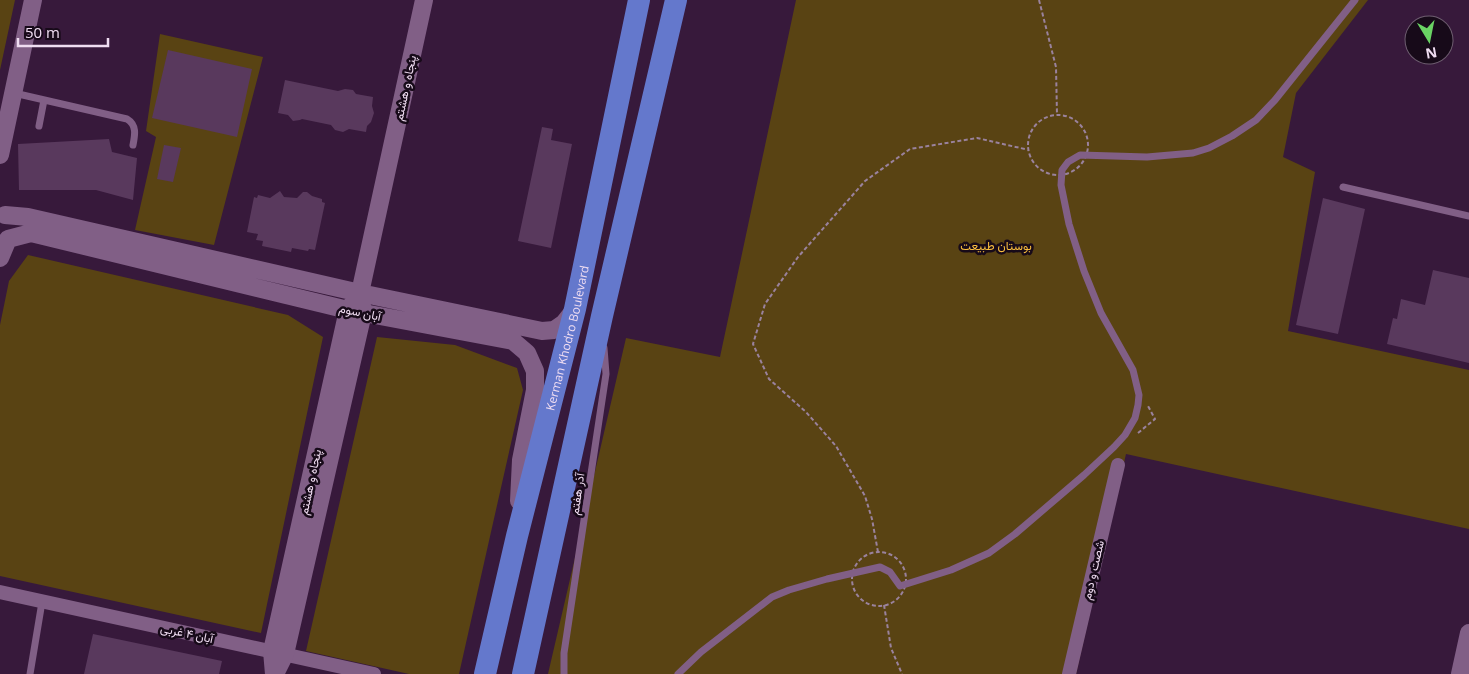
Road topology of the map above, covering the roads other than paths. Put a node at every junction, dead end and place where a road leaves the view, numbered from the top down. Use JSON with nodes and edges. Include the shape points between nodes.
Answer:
{"nodes":[{"id":1,"x":33,"y":0,"type":"edge"},
{"id":2,"x":424,"y":0,"type":"edge"},
{"id":3,"x":639,"y":0,"type":"edge"},
{"id":4,"x":676,"y":0,"type":"edge"},
{"id":5,"x":1356,"y":0,"type":"edge"},
{"id":6,"x":13,"y":93,"type":"junction"},
{"id":7,"x":44,"y":100,"type":"junction"},
{"id":8,"x":39,"y":126,"type":"dead end"},
{"id":9,"x":133,"y":145,"type":"dead end"},
{"id":10,"x":0,"y":155,"type":"edge"},
{"id":11,"x":1343,"y":187,"type":"dead end"},
{"id":12,"x":3,"y":214,"type":"edge"},
{"id":13,"x":1469,"y":216,"type":"edge"},
{"id":14,"x":4,"y":241,"type":"edge"},
{"id":15,"x":0,"y":258,"type":"edge"},
{"id":16,"x":360,"y":293,"type":"junction"},
{"id":17,"x":575,"y":309,"type":"junction"},
{"id":18,"x":355,"y":311,"type":"junction"},
{"id":19,"x":602,"y":316,"type":"junction"},
{"id":20,"x":1118,"y":465,"type":"dead end"},
{"id":21,"x":517,"y":536,"type":"junction"},
{"id":22,"x":0,"y":592,"type":"edge"},
{"id":23,"x":42,"y":602,"type":"junction"},
{"id":24,"x":1469,"y":632,"type":"edge"},
{"id":25,"x":279,"y":652,"type":"junction"},
{"id":26,"x":30,"y":674,"type":"edge"},
{"id":27,"x":275,"y":674,"type":"edge"},
{"id":28,"x":374,"y":674,"type":"edge"},
{"id":29,"x":485,"y":674,"type":"edge"},
{"id":30,"x":523,"y":674,"type":"edge"},
{"id":31,"x":564,"y":674,"type":"edge"},
{"id":32,"x":678,"y":674,"type":"edge"},
{"id":33,"x":1069,"y":674,"type":"edge"},
{"id":34,"x":1460,"y":674,"type":"edge"}],
"edges":[{"from":1,"to":6,"type":"street"},
{"from":2,"to":16,"type":"street","name":"پنجاه و هشتم"},
{"from":3,"to":17,"type":"main road","name":"Kerman Khodro Boulevard"},
{"from":4,"to":19,"type":"main road"},
{"from":5,"to":32,"type":"lane","via":[[1275,100],[1256,120],[1232,136],[1193,153],[1147,158],[1080,155],[1062,170],[1064,204],[1084,271],[1100,313],[1133,370],[1138,395],[1135,418],[1114,447],[989,553],[907,586],[900,586],[890,572],[880,567],[789,590],[772,597]]},
{"from":6,"to":7,"type":"lane"},
{"from":6,"to":10,"type":"street"},
{"from":7,"to":8,"type":"lane"},
{"from":7,"to":9,"type":"lane","via":[[127,119],[134,125]]},
{"from":11,"to":13,"type":"lane"},
{"from":12,"to":14,"type":"street","via":[[11,223],[12,232]]},
{"from":12,"to":16,"type":"street","name":"آبان سوم"},
{"from":14,"to":15,"type":"street"},
{"from":14,"to":18,"type":"street","name":"آبان سوم","via":[[31,233]]},
{"from":16,"to":17,"type":"street","name":"آبان سوم","via":[[542,331],[554,330]]},
{"from":16,"to":18,"type":"street","name":"پنجاه و هشتم"},
{"from":17,"to":21,"type":"main road","name":"Kerman Khodro Boulevard"},
{"from":18,"to":21,"type":"street","name":"آبان سوم","via":[[513,341],[527,353],[535,371],[535,390],[521,460]]},
{"from":18,"to":25,"type":"street","name":"پنجاه و هشتم"},
{"from":19,"to":30,"type":"main road"},
{"from":19,"to":31,"type":"lane","name":"آذر هفتم","via":[[606,374],[564,653]]},
{"from":20,"to":33,"type":"street","name":"شصت و دوم"},
{"from":21,"to":29,"type":"main road","name":"Kerman Khodro Boulevard"},
{"from":22,"to":23,"type":"street","name":"آبان ۴ غربی"},
{"from":23,"to":25,"type":"street","name":"آبان ۴ غربی"},
{"from":23,"to":26,"type":"lane"},
{"from":24,"to":34,"type":"street"},
{"from":25,"to":27,"type":"street","name":"پنجاه و هشتم"},
{"from":25,"to":28,"type":"street","name":"آبان ۴ غربی"}]}
